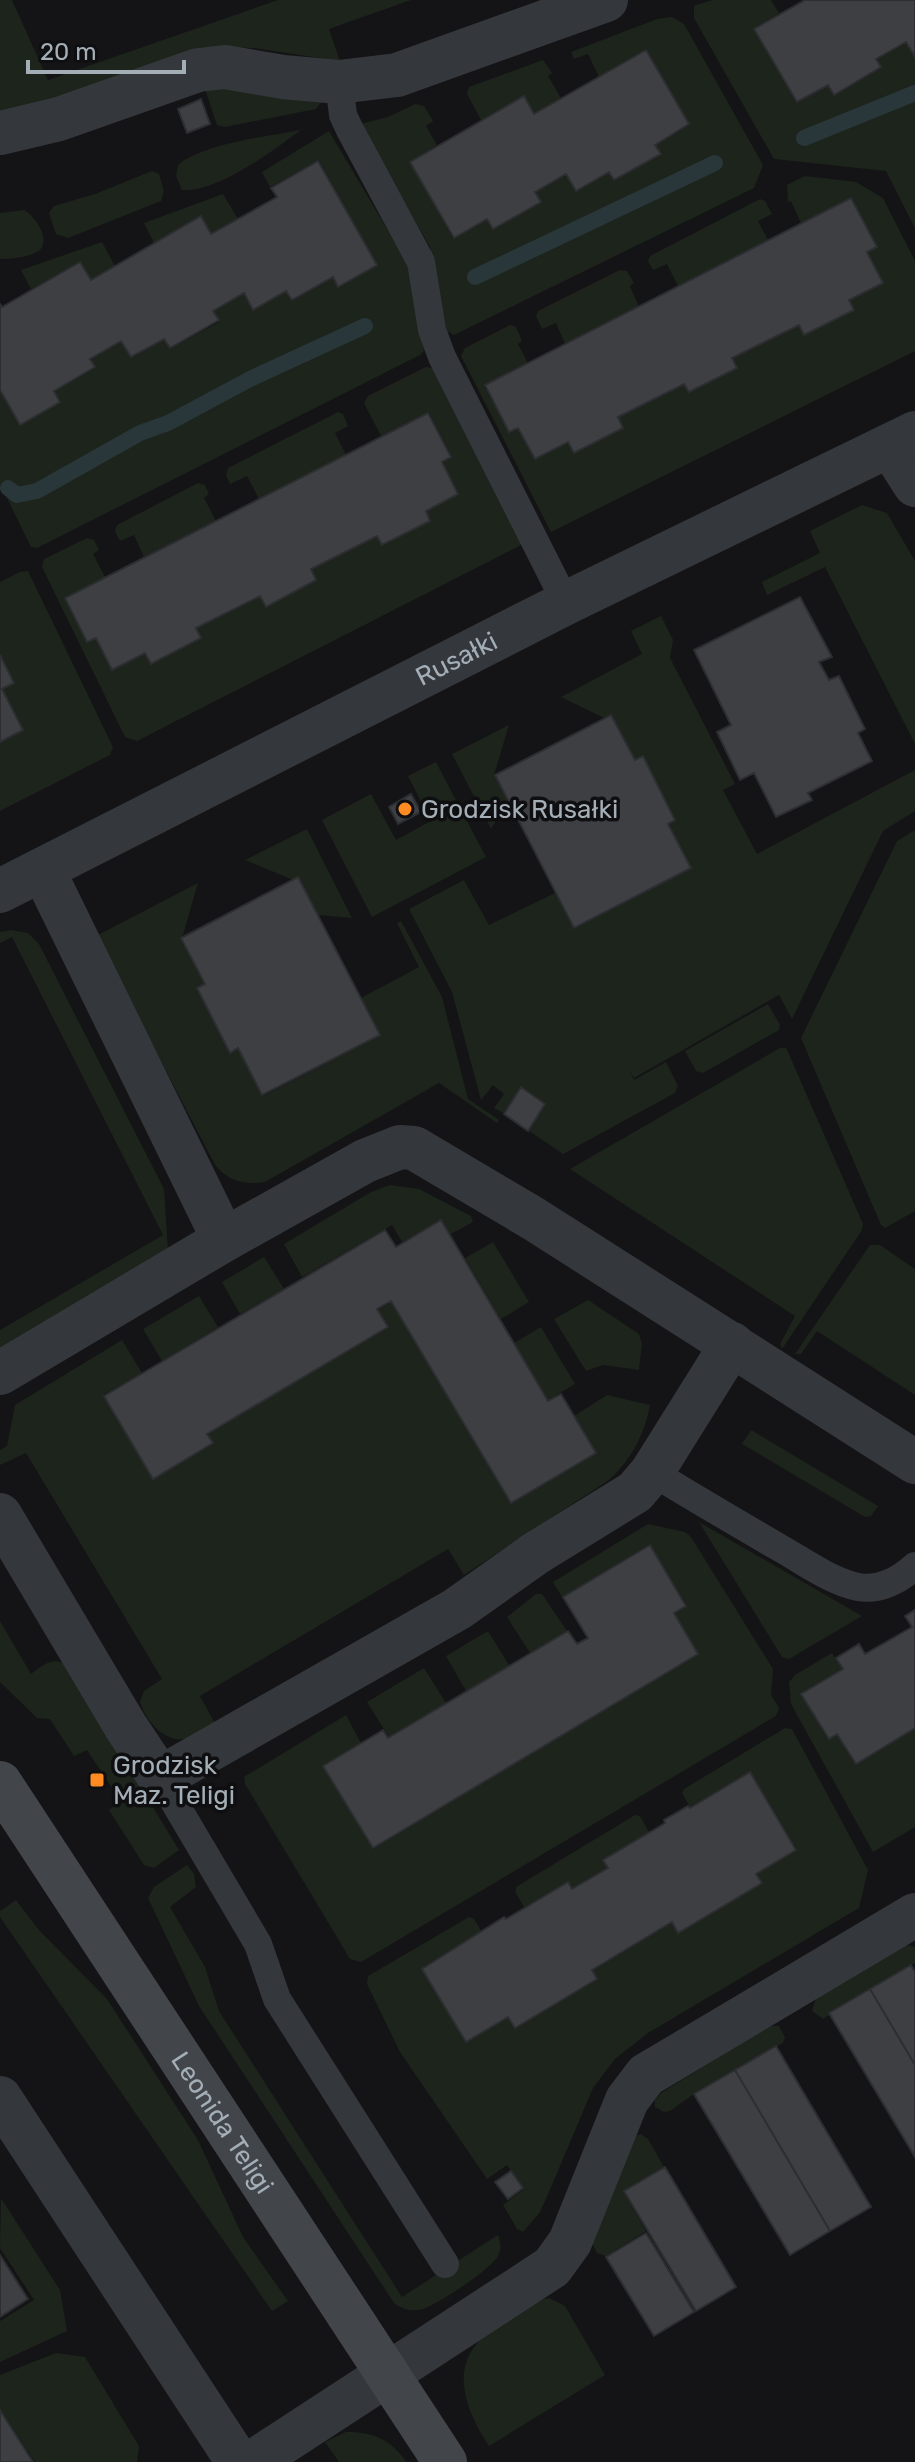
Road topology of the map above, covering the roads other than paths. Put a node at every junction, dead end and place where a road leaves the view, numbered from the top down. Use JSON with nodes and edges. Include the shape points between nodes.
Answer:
{"nodes":[{"id":1,"x":606,"y":0,"type":"edge"},
{"id":2,"x":339,"y":82,"type":"junction"},
{"id":3,"x":0,"y":133,"type":"edge"},
{"id":4,"x":902,"y":440,"type":"edge"},
{"id":5,"x":915,"y":485,"type":"edge"},
{"id":6,"x":566,"y":603,"type":"junction"},
{"id":7,"x":43,"y":870,"type":"junction"},
{"id":8,"x":0,"y":891,"type":"edge"},
{"id":9,"x":224,"y":1240,"type":"junction"},
{"id":10,"x":732,"y":1344,"type":"junction"},
{"id":11,"x":0,"y":1373,"type":"edge"},
{"id":12,"x":915,"y":1462,"type":"edge"},
{"id":13,"x":652,"y":1472,"type":"junction"},
{"id":14,"x":0,"y":1515,"type":"edge"},
{"id":15,"x":915,"y":1566,"type":"edge"},
{"id":16,"x":160,"y":1778,"type":"junction"},
{"id":17,"x":0,"y":1783,"type":"edge"},
{"id":18,"x":915,"y":1915,"type":"edge"},
{"id":19,"x":0,"y":2098,"type":"edge"},
{"id":20,"x":445,"y":2264,"type":"dead end"},
{"id":21,"x":387,"y":2374,"type":"junction"},
{"id":22,"x":238,"y":2462,"type":"edge"},
{"id":23,"x":253,"y":2462,"type":"edge"},
{"id":24,"x":445,"y":2462,"type":"edge"}],
"edges":[{"from":1,"to":2,"type":"street","via":[[397,75]]},
{"from":2,"to":3,"type":"street","via":[[225,67],[198,70],[59,119]]},
{"from":2,"to":6,"type":"lane","via":[[343,115],[421,262],[442,357]]},
{"from":4,"to":5,"type":"street"},
{"from":4,"to":6,"type":"street","name":"Rusałki"},
{"from":6,"to":7,"type":"street","name":"Rusałki"},
{"from":7,"to":8,"type":"street","name":"Rusałki"},
{"from":7,"to":9,"type":"street"},
{"from":9,"to":10,"type":"street","via":[[365,1161],[400,1147],[414,1148]]},
{"from":9,"to":11,"type":"street"},
{"from":10,"to":12,"type":"street"},
{"from":10,"to":13,"type":"street"},
{"from":13,"to":15,"type":"lane","via":[[850,1584],[883,1585]]},
{"from":13,"to":16,"type":"street","via":[[635,1492],[457,1609]]},
{"from":14,"to":16,"type":"street"},
{"from":16,"to":20,"type":"lane","via":[[258,1944],[277,1999]]},
{"from":17,"to":21,"type":"street","name":"Leonida Teligi"},
{"from":18,"to":21,"type":"street","via":[[646,2075],[627,2100],[559,2260]]},
{"from":19,"to":22,"type":"street"},
{"from":21,"to":23,"type":"street"},
{"from":21,"to":24,"type":"street","name":"Leonida Teligi"}]}
